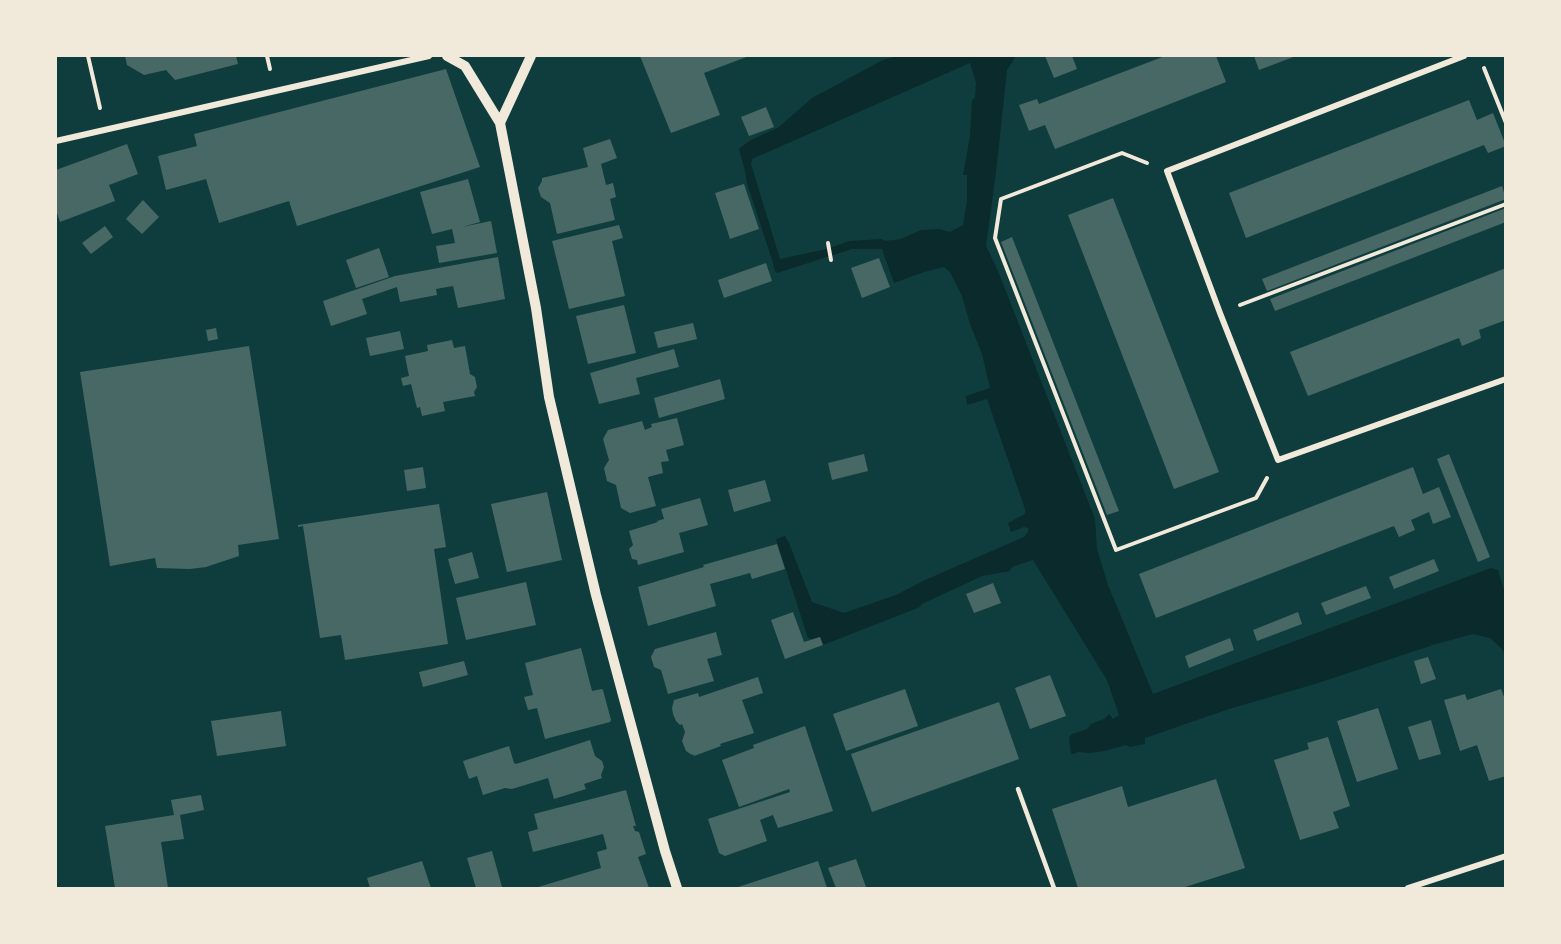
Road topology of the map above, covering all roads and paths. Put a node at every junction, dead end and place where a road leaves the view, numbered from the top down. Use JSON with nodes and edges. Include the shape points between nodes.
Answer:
{"nodes":[{"id":1,"x":88,"y":56,"type":"edge"},
{"id":2,"x":429,"y":56,"type":"edge"},
{"id":3,"x":447,"y":56,"type":"edge"},
{"id":4,"x":531,"y":56,"type":"edge"},
{"id":5,"x":1464,"y":56,"type":"edge"},
{"id":6,"x":1483,"y":65,"type":"dead end"},
{"id":7,"x":102,"y":117,"type":"dead end"},
{"id":8,"x":501,"y":123,"type":"junction"},
{"id":9,"x":1506,"y":123,"type":"edge"},
{"id":10,"x":56,"y":141,"type":"edge"},
{"id":11,"x":1167,"y":171,"type":"junction"},
{"id":12,"x":1506,"y":204,"type":"edge"},
{"id":13,"x":828,"y":243,"type":"dead end"},
{"id":14,"x":831,"y":260,"type":"dead end"},
{"id":15,"x":1220,"y":313,"type":"junction"},
{"id":16,"x":1506,"y":379,"type":"edge"},
{"id":17,"x":1278,"y":460,"type":"junction"},
{"id":18,"x":1018,"y":789,"type":"dead end"},
{"id":19,"x":1506,"y":856,"type":"edge"},
{"id":20,"x":677,"y":888,"type":"edge"},
{"id":21,"x":1054,"y":888,"type":"edge"},
{"id":22,"x":1408,"y":888,"type":"edge"}],
"edges":[{"from":1,"to":7,"type":"path"},
{"from":2,"to":10,"type":"street"},
{"from":3,"to":8,"type":"street","via":[[465,66]]},
{"from":4,"to":8,"type":"street"},
{"from":5,"to":11,"type":"street"},
{"from":6,"to":9,"type":"path"},
{"from":8,"to":20,"type":"street","via":[[549,397],[596,595]]},
{"from":11,"to":15,"type":"street"},
{"from":11,"to":17,"type":"path","via":[[1122,153],[1001,199],[995,238],[1116,550],[1256,498]]},
{"from":12,"to":15,"type":"path"},
{"from":13,"to":14,"type":"path"},
{"from":15,"to":17,"type":"street"},
{"from":16,"to":17,"type":"street"},
{"from":18,"to":21,"type":"lane"},
{"from":19,"to":22,"type":"street"}]}
